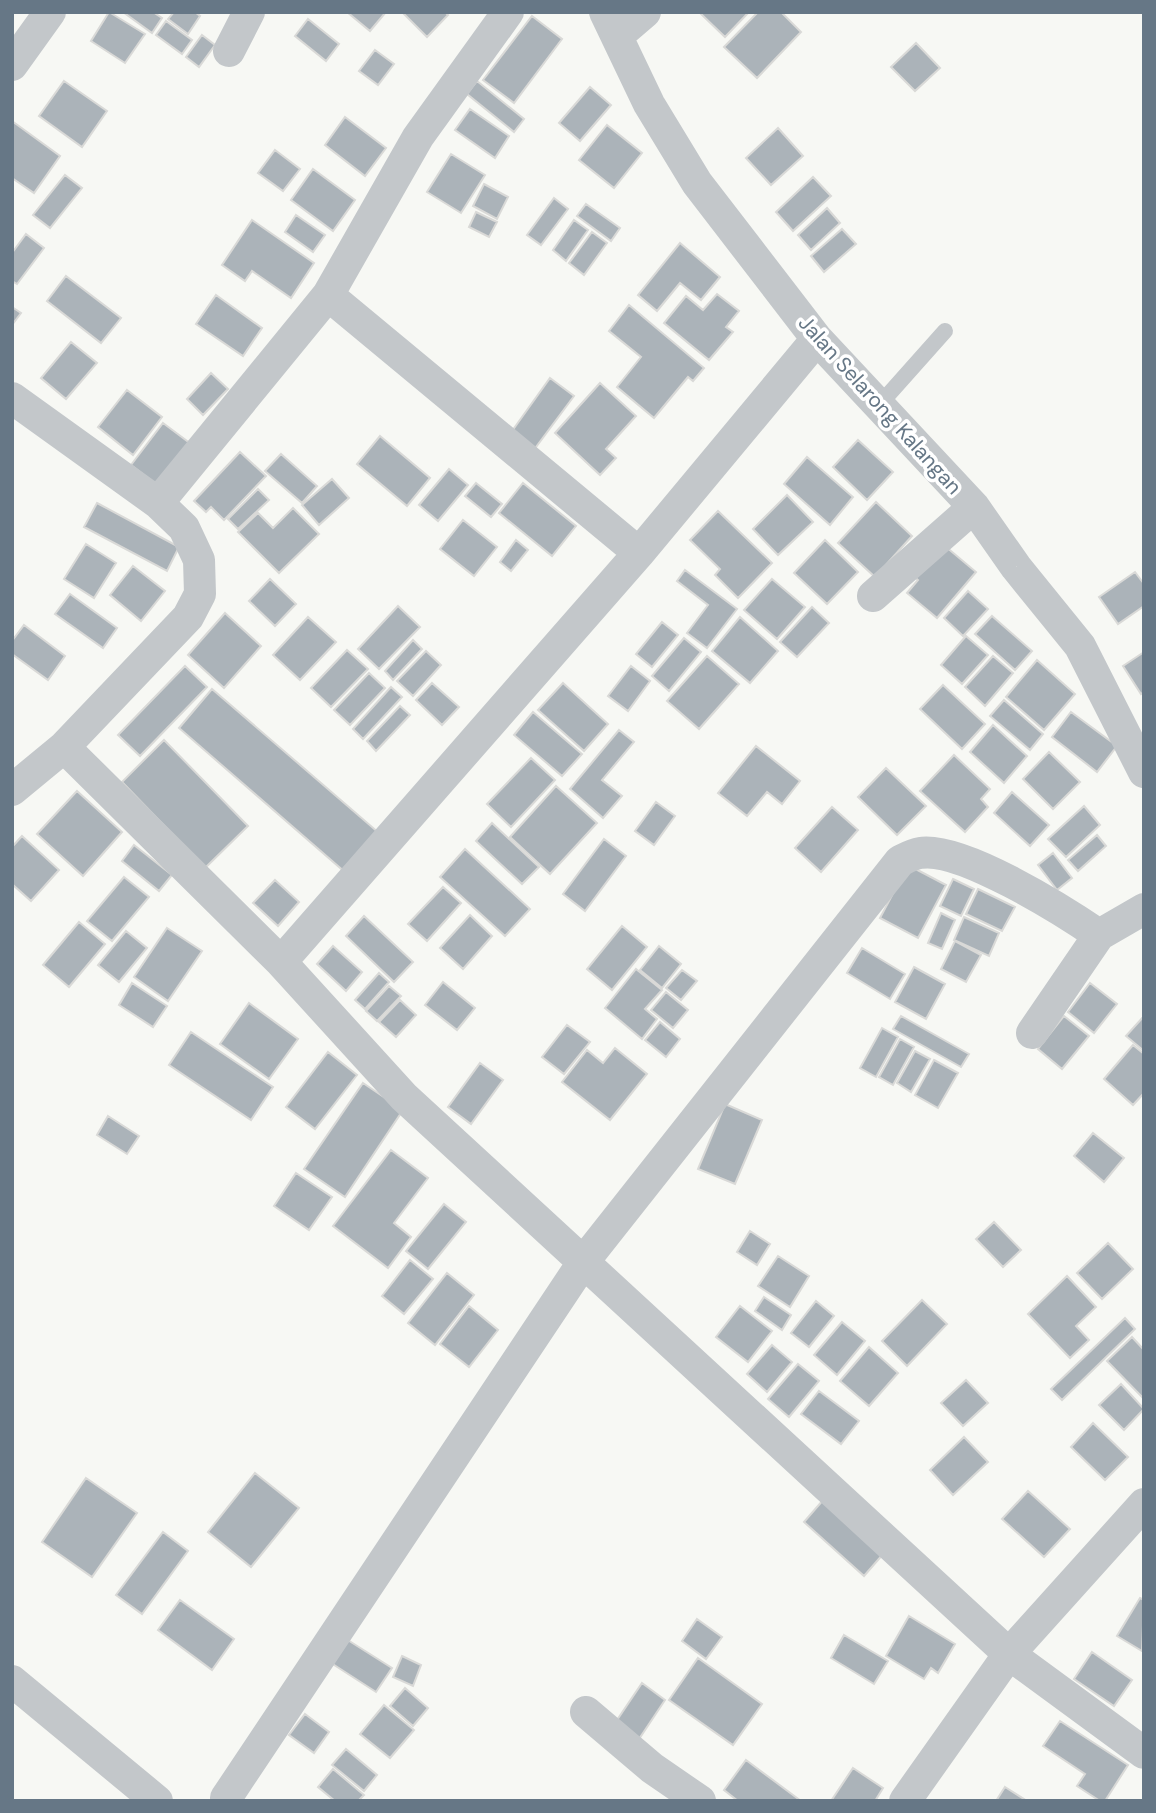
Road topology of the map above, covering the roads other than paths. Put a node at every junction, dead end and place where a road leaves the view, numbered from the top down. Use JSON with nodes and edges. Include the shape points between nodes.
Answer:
{"nodes":[{"id":1,"x":50,"y":12,"type":"edge"},
{"id":2,"x":249,"y":12,"type":"edge"},
{"id":3,"x":508,"y":12,"type":"edge"},
{"id":4,"x":645,"y":12,"type":"edge"},
{"id":5,"x":611,"y":24,"type":"edge"},
{"id":6,"x":229,"y":51,"type":"dead end"},
{"id":7,"x":12,"y":65,"type":"edge"},
{"id":8,"x":328,"y":295,"type":"junction"},
{"id":9,"x":945,"y":331,"type":"dead end"},
{"id":10,"x":817,"y":339,"type":"junction"},
{"id":11,"x":12,"y":398,"type":"edge"},
{"id":12,"x":880,"y":404,"type":"junction"},
{"id":13,"x":158,"y":503,"type":"junction"},
{"id":14,"x":974,"y":508,"type":"junction"},
{"id":15,"x":639,"y":553,"type":"junction"},
{"id":16,"x":873,"y":596,"type":"dead end"},
{"id":17,"x":64,"y":747,"type":"junction"},
{"id":18,"x":1144,"y":772,"type":"edge"},
{"id":19,"x":12,"y":790,"type":"edge"},
{"id":20,"x":1144,"y":909,"type":"edge"},
{"id":21,"x":1099,"y":934,"type":"junction"},
{"id":22,"x":281,"y":962,"type":"junction"},
{"id":23,"x":1032,"y":1033,"type":"dead end"},
{"id":24,"x":583,"y":1261,"type":"junction"},
{"id":25,"x":1144,"y":1504,"type":"edge"},
{"id":26,"x":1009,"y":1654,"type":"junction"},
{"id":27,"x":12,"y":1681,"type":"edge"},
{"id":28,"x":586,"y":1713,"type":"dead end"},
{"id":29,"x":1144,"y":1753,"type":"edge"},
{"id":30,"x":226,"y":1798,"type":"dead end"},
{"id":31,"x":157,"y":1801,"type":"edge"},
{"id":32,"x":700,"y":1801,"type":"edge"},
{"id":33,"x":905,"y":1801,"type":"edge"}],
"edges":[{"from":1,"to":7,"type":"street"},
{"from":2,"to":6,"type":"street"},
{"from":3,"to":8,"type":"street","via":[[418,137]]},
{"from":4,"to":5,"type":"street"},
{"from":5,"to":10,"type":"street","name":"Jalan Selarong Kalangan","via":[[649,104],[697,183]]},
{"from":8,"to":13,"type":"street"},
{"from":8,"to":15,"type":"street"},
{"from":9,"to":12,"type":"lane"},
{"from":10,"to":12,"type":"street","name":"Jalan Selarong Kalangan"},
{"from":10,"to":15,"type":"street"},
{"from":11,"to":13,"type":"street"},
{"from":12,"to":14,"type":"street","name":"Jalan Selarong Kalangan"},
{"from":13,"to":17,"type":"street","via":[[184,528],[199,560],[201,594],[188,617]]},
{"from":14,"to":16,"type":"street"},
{"from":14,"to":18,"type":"street","name":"Jalan Selarong Kalangan","via":[[1080,646]]},
{"from":15,"to":22,"type":"street"},
{"from":17,"to":19,"type":"street"},
{"from":17,"to":22,"type":"street"},
{"from":20,"to":21,"type":"street"},
{"from":21,"to":23,"type":"street"},
{"from":21,"to":24,"type":"street","via":[[1043,897],[952,857],[921,853],[900,861]]},
{"from":22,"to":24,"type":"street","via":[[404,1097]]},
{"from":24,"to":26,"type":"street"},
{"from":24,"to":30,"type":"street"},
{"from":25,"to":26,"type":"street"},
{"from":26,"to":29,"type":"street"},
{"from":26,"to":33,"type":"street"},
{"from":27,"to":31,"type":"street"},
{"from":28,"to":32,"type":"street"}]}
